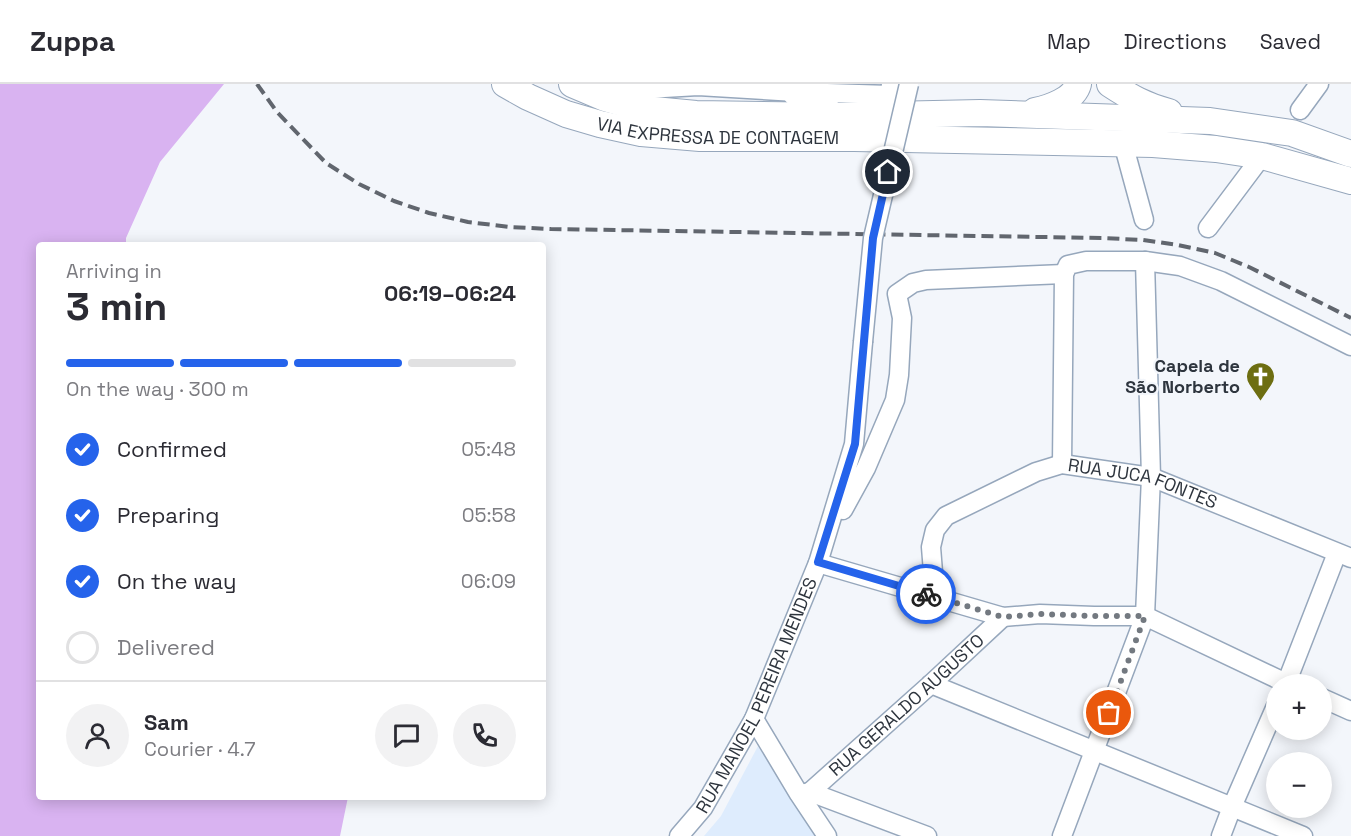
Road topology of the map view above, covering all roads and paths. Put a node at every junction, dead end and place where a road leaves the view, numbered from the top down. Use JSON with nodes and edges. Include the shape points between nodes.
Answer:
{"nodes":[{"id":1,"x":505,"y":84,"type":"edge"},
{"id":2,"x":572,"y":84,"type":"edge"},
{"id":3,"x":580,"y":84,"type":"edge"},
{"id":4,"x":909,"y":84,"type":"edge"},
{"id":5,"x":1078,"y":84,"type":"edge"},
{"id":6,"x":1110,"y":84,"type":"edge"},
{"id":7,"x":1319,"y":84,"type":"edge"},
{"id":8,"x":698,"y":85,"type":"edge"},
{"id":9,"x":795,"y":88,"type":"edge"},
{"id":10,"x":890,"y":89,"type":"edge"},
{"id":11,"x":1300,"y":110,"type":"dead end"},
{"id":12,"x":1015,"y":115,"type":"junction"},
{"id":13,"x":842,"y":116,"type":"junction"},
{"id":14,"x":1210,"y":121,"type":"junction"},
{"id":15,"x":1122,"y":130,"type":"junction"},
{"id":16,"x":1351,"y":154,"type":"edge"},
{"id":17,"x":1262,"y":156,"type":"junction"},
{"id":18,"x":1351,"y":181,"type":"edge"},
{"id":19,"x":1144,"y":220,"type":"dead end"},
{"id":20,"x":1209,"y":228,"type":"dead end"},
{"id":21,"x":1145,"y":261,"type":"junction"},
{"id":22,"x":1064,"y":274,"type":"junction"},
{"id":23,"x":1351,"y":346,"type":"edge"},
{"id":24,"x":1062,"y":464,"type":"junction"},
{"id":25,"x":1151,"y":477,"type":"junction"},
{"id":26,"x":821,"y":555,"type":"junction"},
{"id":27,"x":1344,"y":556,"type":"edge"},
{"id":28,"x":935,"y":597,"type":"junction"},
{"id":29,"x":1145,"y":616,"type":"junction"},
{"id":30,"x":1003,"y":617,"type":"junction"},
{"id":31,"x":1266,"y":674,"type":"edge"},
{"id":32,"x":1291,"y":674,"type":"edge"},
{"id":33,"x":931,"y":684,"type":"junction"},
{"id":34,"x":1332,"y":702,"type":"edge"},
{"id":35,"x":1351,"y":711,"type":"edge"},
{"id":36,"x":754,"y":719,"type":"junction"},
{"id":37,"x":1266,"y":729,"type":"edge"},
{"id":38,"x":1095,"y":752,"type":"junction"},
{"id":39,"x":804,"y":793,"type":"junction"},
{"id":40,"x":1232,"y":807,"type":"junction"},
{"id":41,"x":679,"y":836,"type":"edge"},
{"id":42,"x":826,"y":836,"type":"edge"},
{"id":43,"x":927,"y":836,"type":"edge"},
{"id":44,"x":1062,"y":836,"type":"edge"},
{"id":45,"x":1221,"y":836,"type":"edge"},
{"id":46,"x":1304,"y":836,"type":"edge"}],
"edges":[{"from":1,"to":15,"type":"highway","name":"VIA EXPRESSA DE CONTAGEM","via":[[566,114],[600,124],[641,133],[700,138]]},
{"from":2,"to":13,"type":"highway","name":"VIA EXPRESSA DE CONTAGEM","via":[[643,109],[696,114]]},
{"from":3,"to":8,"type":"street","via":[[647,89]]},
{"from":4,"to":26,"type":"street","name":"RUA MANOEL PEREIRA MENDES","bridge":true,"via":[[873,238],[855,444]]},
{"from":5,"to":12,"type":"highway","via":[[1077,90],[1059,104]]},
{"from":6,"to":14,"type":"highway","via":[[1154,108]]},
{"from":7,"to":11,"type":"street"},
{"from":8,"to":9,"type":"street"},
{"from":9,"to":10,"type":"street"},
{"from":9,"to":13,"type":"highway","via":[[812,110]]},
{"from":12,"to":13,"type":"highway","name":"VIA EXPRESSA DE CONTAGEM"},
{"from":12,"to":15,"type":"highway","name":"VIA EXPRESSA DE CONTAGEM"},
{"from":14,"to":15,"type":"highway"},
{"from":14,"to":16,"type":"highway","via":[[1293,133]]},
{"from":15,"to":17,"type":"highway"},
{"from":15,"to":19,"type":"street"},
{"from":17,"to":18,"type":"highway"},
{"from":17,"to":20,"type":"street"},
{"from":21,"to":22,"type":"street","via":[[1086,261],[1068,265]]},
{"from":21,"to":23,"type":"street","via":[[1180,266],[1221,281]]},
{"from":21,"to":25,"type":"street"},
{"from":22,"to":24,"type":"street"},
{"from":22,"to":26,"type":"street","name":"RUA MANOEL PEREIRA MENDES","via":[[926,280],[897,294],[903,318],[895,400],[866,468]]},
{"from":24,"to":25,"type":"street","name":"RUA JUCA FONTES"},
{"from":24,"to":28,"type":"street","name":"RUA JUCA FONTES","via":[[1036,472],[946,516],[935,530],[931,547]]},
{"from":25,"to":27,"type":"street","name":"RUA JUCA FONTES"},
{"from":25,"to":29,"type":"street"},
{"from":26,"to":28,"type":"street"},
{"from":26,"to":36,"type":"street","name":"RUA MANOEL PEREIRA MENDES"},
{"from":27,"to":32,"type":"street"},
{"from":28,"to":30,"type":"street"},
{"from":29,"to":30,"type":"street"},
{"from":29,"to":31,"type":"street"},
{"from":29,"to":38,"type":"street"},
{"from":30,"to":33,"type":"street","name":"RUA GERALDO AUGUSTO"},
{"from":33,"to":38,"type":"street"},
{"from":33,"to":39,"type":"street","name":"RUA GERALDO AUGUSTO"},
{"from":34,"to":35,"type":"street"},
{"from":36,"to":39,"type":"street"},
{"from":36,"to":41,"type":"street","name":"RUA MANOEL PEREIRA MENDES","via":[[703,808]]},
{"from":37,"to":40,"type":"street"},
{"from":38,"to":40,"type":"street"},
{"from":38,"to":44,"type":"street"},
{"from":39,"to":42,"type":"street"},
{"from":39,"to":43,"type":"street"},
{"from":40,"to":45,"type":"street"},
{"from":40,"to":46,"type":"street"}]}
